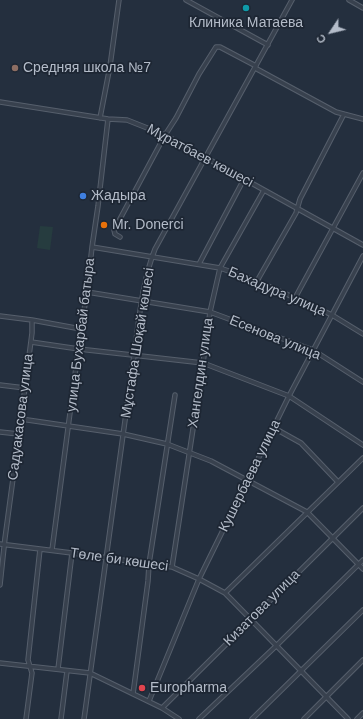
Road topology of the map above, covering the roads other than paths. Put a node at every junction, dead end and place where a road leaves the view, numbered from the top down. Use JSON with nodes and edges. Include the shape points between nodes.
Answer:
{"nodes":[{"id":1,"x":119,"y":0,"type":"edge"},
{"id":2,"x":186,"y":0,"type":"edge"},
{"id":3,"x":292,"y":0,"type":"edge"},
{"id":4,"x":349,"y":0,"type":"edge"},
{"id":5,"x":363,"y":8,"type":"edge"},
{"id":6,"x":268,"y":45,"type":"junction"},
{"id":7,"x":255,"y":67,"type":"junction"},
{"id":8,"x":0,"y":102,"type":"edge"},
{"id":9,"x":344,"y":114,"type":"junction"},
{"id":10,"x":100,"y":118,"type":"junction"},
{"id":11,"x":108,"y":119,"type":"junction"},
{"id":12,"x":363,"y":119,"type":"edge"},
{"id":13,"x":165,"y":135,"type":"junction"},
{"id":14,"x":206,"y":157,"type":"junction"},
{"id":15,"x":363,"y":173,"type":"edge"},
{"id":16,"x":244,"y":179,"type":"junction"},
{"id":17,"x":264,"y":190,"type":"junction"},
{"id":18,"x":298,"y":209,"type":"junction"},
{"id":19,"x":333,"y":228,"type":"junction"},
{"id":20,"x":120,"y":237,"type":"dead end"},
{"id":21,"x":363,"y":245,"type":"edge"},
{"id":22,"x":92,"y":247,"type":"junction"},
{"id":23,"x":363,"y":256,"type":"edge"},
{"id":24,"x":152,"y":257,"type":"junction"},
{"id":25,"x":199,"y":264,"type":"junction"},
{"id":26,"x":220,"y":268,"type":"junction"},
{"id":27,"x":257,"y":281,"type":"junction"},
{"id":28,"x":87,"y":292,"type":"junction"},
{"id":29,"x":295,"y":298,"type":"junction"},
{"id":30,"x":142,"y":301,"type":"junction"},
{"id":31,"x":210,"y":312,"type":"junction"},
{"id":32,"x":332,"y":315,"type":"junction"},
{"id":33,"x":0,"y":316,"type":"edge"},
{"id":34,"x":32,"y":320,"type":"junction"},
{"id":35,"x":363,"y":328,"type":"edge"},
{"id":36,"x":81,"y":329,"type":"junction"},
{"id":37,"x":362,"y":333,"type":"edge"},
{"id":38,"x":31,"y":342,"type":"junction"},
{"id":39,"x":79,"y":349,"type":"junction"},
{"id":40,"x":313,"y":350,"type":"junction"},
{"id":41,"x":134,"y":355,"type":"junction"},
{"id":42,"x":203,"y":363,"type":"junction"},
{"id":43,"x":363,"y":382,"type":"edge"},
{"id":44,"x":0,"y":385,"type":"edge"},
{"id":45,"x":25,"y":388,"type":"junction"},
{"id":46,"x":175,"y":395,"type":"dead end"},
{"id":47,"x":289,"y":396,"type":"junction"},
{"id":48,"x":21,"y":419,"type":"junction"},
{"id":49,"x":69,"y":426,"type":"junction"},
{"id":50,"x":274,"y":428,"type":"junction"},
{"id":51,"x":0,"y":432,"type":"edge"},
{"id":52,"x":19,"y":434,"type":"junction"},
{"id":53,"x":123,"y":434,"type":"junction"},
{"id":54,"x":167,"y":444,"type":"junction"},
{"id":55,"x":363,"y":445,"type":"edge"},
{"id":56,"x":189,"y":453,"type":"junction"},
{"id":57,"x":363,"y":458,"type":"edge"},
{"id":58,"x":248,"y":481,"type":"junction"},
{"id":59,"x":338,"y":482,"type":"junction"},
{"id":60,"x":363,"y":508,"type":"edge"},
{"id":61,"x":307,"y":512,"type":"junction"},
{"id":62,"x":333,"y":538,"type":"junction"},
{"id":63,"x":2,"y":544,"type":"edge"},
{"id":64,"x":40,"y":549,"type":"junction"},
{"id":65,"x":52,"y":550,"type":"junction"},
{"id":66,"x":72,"y":552,"type":"junction"},
{"id":67,"x":106,"y":558,"type":"junction"},
{"id":68,"x":363,"y":560,"type":"edge"},
{"id":69,"x":149,"y":564,"type":"junction"},
{"id":70,"x":359,"y":565,"type":"junction"},
{"id":71,"x":172,"y":567,"type":"junction"},
{"id":72,"x":363,"y":569,"type":"edge"},
{"id":73,"x":199,"y":579,"type":"junction"},
{"id":74,"x":0,"y":585,"type":"edge"},
{"id":75,"x":225,"y":593,"type":"junction"},
{"id":76,"x":363,"y":610,"type":"edge"},
{"id":77,"x":251,"y":620,"type":"junction"},
{"id":78,"x":276,"y":646,"type":"junction"},
{"id":79,"x":363,"y":660,"type":"edge"},
{"id":80,"x":0,"y":663,"type":"edge"},
{"id":81,"x":30,"y":666,"type":"junction"},
{"id":82,"x":58,"y":669,"type":"junction"},
{"id":83,"x":67,"y":670,"type":"junction"},
{"id":84,"x":301,"y":671,"type":"junction"},
{"id":85,"x":90,"y":673,"type":"junction"},
{"id":86,"x":133,"y":694,"type":"junction"},
{"id":87,"x":326,"y":697,"type":"junction"},
{"id":88,"x":148,"y":701,"type":"junction"},
{"id":89,"x":162,"y":708,"type":"junction"},
{"id":90,"x":363,"y":713,"type":"edge"},
{"id":91,"x":26,"y":719,"type":"edge"},
{"id":92,"x":62,"y":719,"type":"edge"},
{"id":93,"x":84,"y":719,"type":"edge"},
{"id":94,"x":179,"y":719,"type":"edge"},
{"id":95,"x":199,"y":719,"type":"edge"},
{"id":96,"x":252,"y":719,"type":"edge"},
{"id":97,"x":304,"y":719,"type":"edge"},
{"id":98,"x":348,"y":719,"type":"edge"},
{"id":99,"x":357,"y":719,"type":"edge"}],
"edges":[{"from":1,"to":10,"type":"street"},
{"from":2,"to":6,"type":"street"},
{"from":3,"to":6,"type":"street","name":"Мұстафа Шоқай көшесі"},
{"from":4,"to":5,"type":"street"},
{"from":6,"to":7,"type":"street","name":"Мұстафа Шоқай көшесі"},
{"from":7,"to":9,"type":"street"},
{"from":7,"to":13,"type":"street","via":[[220,46],[216,47]]},
{"from":7,"to":14,"type":"street","name":"Мұстафа Шоқай көшесі"},
{"from":8,"to":10,"type":"street","name":"Мұратбаев көшесі"},
{"from":9,"to":12,"type":"street"},
{"from":9,"to":18,"type":"street","via":[[300,199]]},
{"from":10,"to":11,"type":"street","name":"Мұратбаев көшесі"},
{"from":11,"to":13,"type":"street","name":"Мұратбаев көшесі","via":[[127,120]]},
{"from":11,"to":22,"type":"street","name":"улица Бухарбай батыра"},
{"from":13,"to":14,"type":"street","name":"Мұратбаев көшесі"},
{"from":13,"to":20,"type":"street","via":[[114,230]]},
{"from":14,"to":16,"type":"street","name":"Мұратбаев көшесі"},
{"from":14,"to":24,"type":"street","name":"Мұстафа Шоқай көшесі"},
{"from":15,"to":19,"type":"street"},
{"from":16,"to":17,"type":"street","name":"Мұратбаев көшесі"},
{"from":16,"to":25,"type":"street"},
{"from":17,"to":18,"type":"street","name":"Мұратбаев көшесі"},
{"from":17,"to":26,"type":"street","name":"Хангелдин улица"},
{"from":18,"to":19,"type":"street","name":"Мұратбаев көшесі"},
{"from":18,"to":27,"type":"street"},
{"from":19,"to":21,"type":"street","name":"Мұратбаев көшесі"},
{"from":19,"to":29,"type":"street"},
{"from":22,"to":24,"type":"street","name":"Бахадура улица"},
{"from":22,"to":28,"type":"street","name":"улица Бухарбай батыра"},
{"from":23,"to":32,"type":"street","name":"Кушербаева улица"},
{"from":24,"to":25,"type":"street","name":"Бахадура улица"},
{"from":24,"to":30,"type":"street","name":"Мұстафа Шоқай көшесі"},
{"from":25,"to":26,"type":"street","name":"Бахадура улица"},
{"from":26,"to":27,"type":"street","name":"Бахадура улица"},
{"from":26,"to":31,"type":"street","name":"Хангелдин улица"},
{"from":27,"to":29,"type":"street","name":"Бахадура улица"},
{"from":28,"to":30,"type":"street","name":"Есенова улица"},
{"from":28,"to":36,"type":"street","name":"улица Бухарбай батыра"},
{"from":29,"to":32,"type":"street","name":"Бахадура улица"},
{"from":30,"to":31,"type":"street","name":"Есенова улица"},
{"from":30,"to":41,"type":"street","name":"Мұстафа Шоқай көшесі"},
{"from":31,"to":40,"type":"street","name":"Есенова улица"},
{"from":31,"to":42,"type":"street","name":"Хангелдин улица"},
{"from":32,"to":37,"type":"street","name":"Бахадура улица"},
{"from":32,"to":40,"type":"street","name":"Кушербаева улица"},
{"from":33,"to":34,"type":"street"},
{"from":34,"to":36,"type":"street"},
{"from":34,"to":38,"type":"street","name":"Садуакасова улица"},
{"from":35,"to":37,"type":"street"},
{"from":36,"to":39,"type":"street","name":"улица Бухарбай батыра"},
{"from":38,"to":39,"type":"street"},
{"from":38,"to":45,"type":"street","name":"Садуакасова улица"},
{"from":39,"to":41,"type":"street"},
{"from":39,"to":49,"type":"street","name":"улица Бухарбай батыра"},
{"from":40,"to":43,"type":"street","name":"Есенова улица"},
{"from":40,"to":47,"type":"street","name":"Кушербаева улица"},
{"from":41,"to":42,"type":"street"},
{"from":41,"to":53,"type":"street","name":"Мұстафа Шоқай көшесі"},
{"from":42,"to":47,"type":"street"},
{"from":42,"to":56,"type":"street","name":"Хангелдин улица"},
{"from":44,"to":45,"type":"street"},
{"from":45,"to":48,"type":"street","name":"Садуакасова улица"},
{"from":46,"to":54,"type":"street"},
{"from":47,"to":50,"type":"street","name":"Кушербаева улица"},
{"from":47,"to":55,"type":"street"},
{"from":48,"to":49,"type":"street"},
{"from":48,"to":52,"type":"street","name":"Садуакасова улица"},
{"from":49,"to":53,"type":"street"},
{"from":49,"to":65,"type":"street","name":"улица Бухарбай батыра"},
{"from":50,"to":58,"type":"street","name":"Кушербаева улица"},
{"from":50,"to":59,"type":"street","via":[[301,443]]},
{"from":51,"to":52,"type":"street"},
{"from":52,"to":63,"type":"street","name":"Садуакасова улица","via":[[5,538]]},
{"from":53,"to":54,"type":"street"},
{"from":53,"to":67,"type":"street","name":"Мұстафа Шоқай көшесі"},
{"from":54,"to":56,"type":"street"},
{"from":54,"to":69,"type":"street"},
{"from":56,"to":58,"type":"street","via":[[211,461]]},
{"from":56,"to":71,"type":"street","name":"Хангелдин улица"},
{"from":57,"to":59,"type":"street"},
{"from":58,"to":61,"type":"street"},
{"from":58,"to":73,"type":"street","name":"Кушербаева улица"},
{"from":59,"to":61,"type":"street"},
{"from":60,"to":62,"type":"street","name":"Кизатова улица"},
{"from":61,"to":62,"type":"street"},
{"from":61,"to":75,"type":"street"},
{"from":62,"to":70,"type":"street"},
{"from":62,"to":77,"type":"street","name":"Кизатова улица"},
{"from":63,"to":64,"type":"street","name":"Төле би көшесі"},
{"from":63,"to":74,"type":"street","name":"Садуакасова улица"},
{"from":64,"to":65,"type":"street","name":"Төле би көшесі"},
{"from":64,"to":81,"type":"street","via":[[28,660]]},
{"from":65,"to":66,"type":"street","name":"Төле би көшесі"},
{"from":66,"to":67,"type":"street","name":"Төле би көшесі"},
{"from":66,"to":82,"type":"street"},
{"from":67,"to":69,"type":"street","name":"Төле би көшесі"},
{"from":67,"to":85,"type":"street","name":"Мұстафа Шоқай көшесі"},
{"from":68,"to":70,"type":"street"},
{"from":69,"to":71,"type":"street","name":"Төле би көшесі"},
{"from":69,"to":86,"type":"street"},
{"from":70,"to":72,"type":"street"},
{"from":70,"to":78,"type":"street"},
{"from":71,"to":73,"type":"street","name":"Төле би көшесі"},
{"from":73,"to":75,"type":"street","name":"Төле би көшесі"},
{"from":73,"to":88,"type":"street","name":"Кушербаева улица"},
{"from":75,"to":77,"type":"street","name":"Төле би көшесі"},
{"from":76,"to":84,"type":"street"},
{"from":77,"to":78,"type":"street","name":"Төле би көшесі"},
{"from":77,"to":89,"type":"street","name":"Кизатова улица"},
{"from":78,"to":84,"type":"street","name":"Төле би көшесі"},
{"from":78,"to":95,"type":"street"},
{"from":79,"to":87,"type":"street"},
{"from":80,"to":81,"type":"street"},
{"from":81,"to":82,"type":"street"},
{"from":81,"to":91,"type":"street","via":[[32,673]]},
{"from":82,"to":83,"type":"street"},
{"from":83,"to":85,"type":"street"},
{"from":83,"to":92,"type":"street"},
{"from":84,"to":87,"type":"street","name":"Төле би көшесі"},
{"from":84,"to":96,"type":"street"},
{"from":85,"to":86,"type":"street"},
{"from":85,"to":93,"type":"street","name":"Мұстафа Шоқай көшесі"},
{"from":86,"to":88,"type":"street"},
{"from":87,"to":97,"type":"street"},
{"from":87,"to":98,"type":"street","name":"Төле би көшесі"},
{"from":88,"to":89,"type":"street"},
{"from":89,"to":94,"type":"street"},
{"from":90,"to":99,"type":"street"}]}
